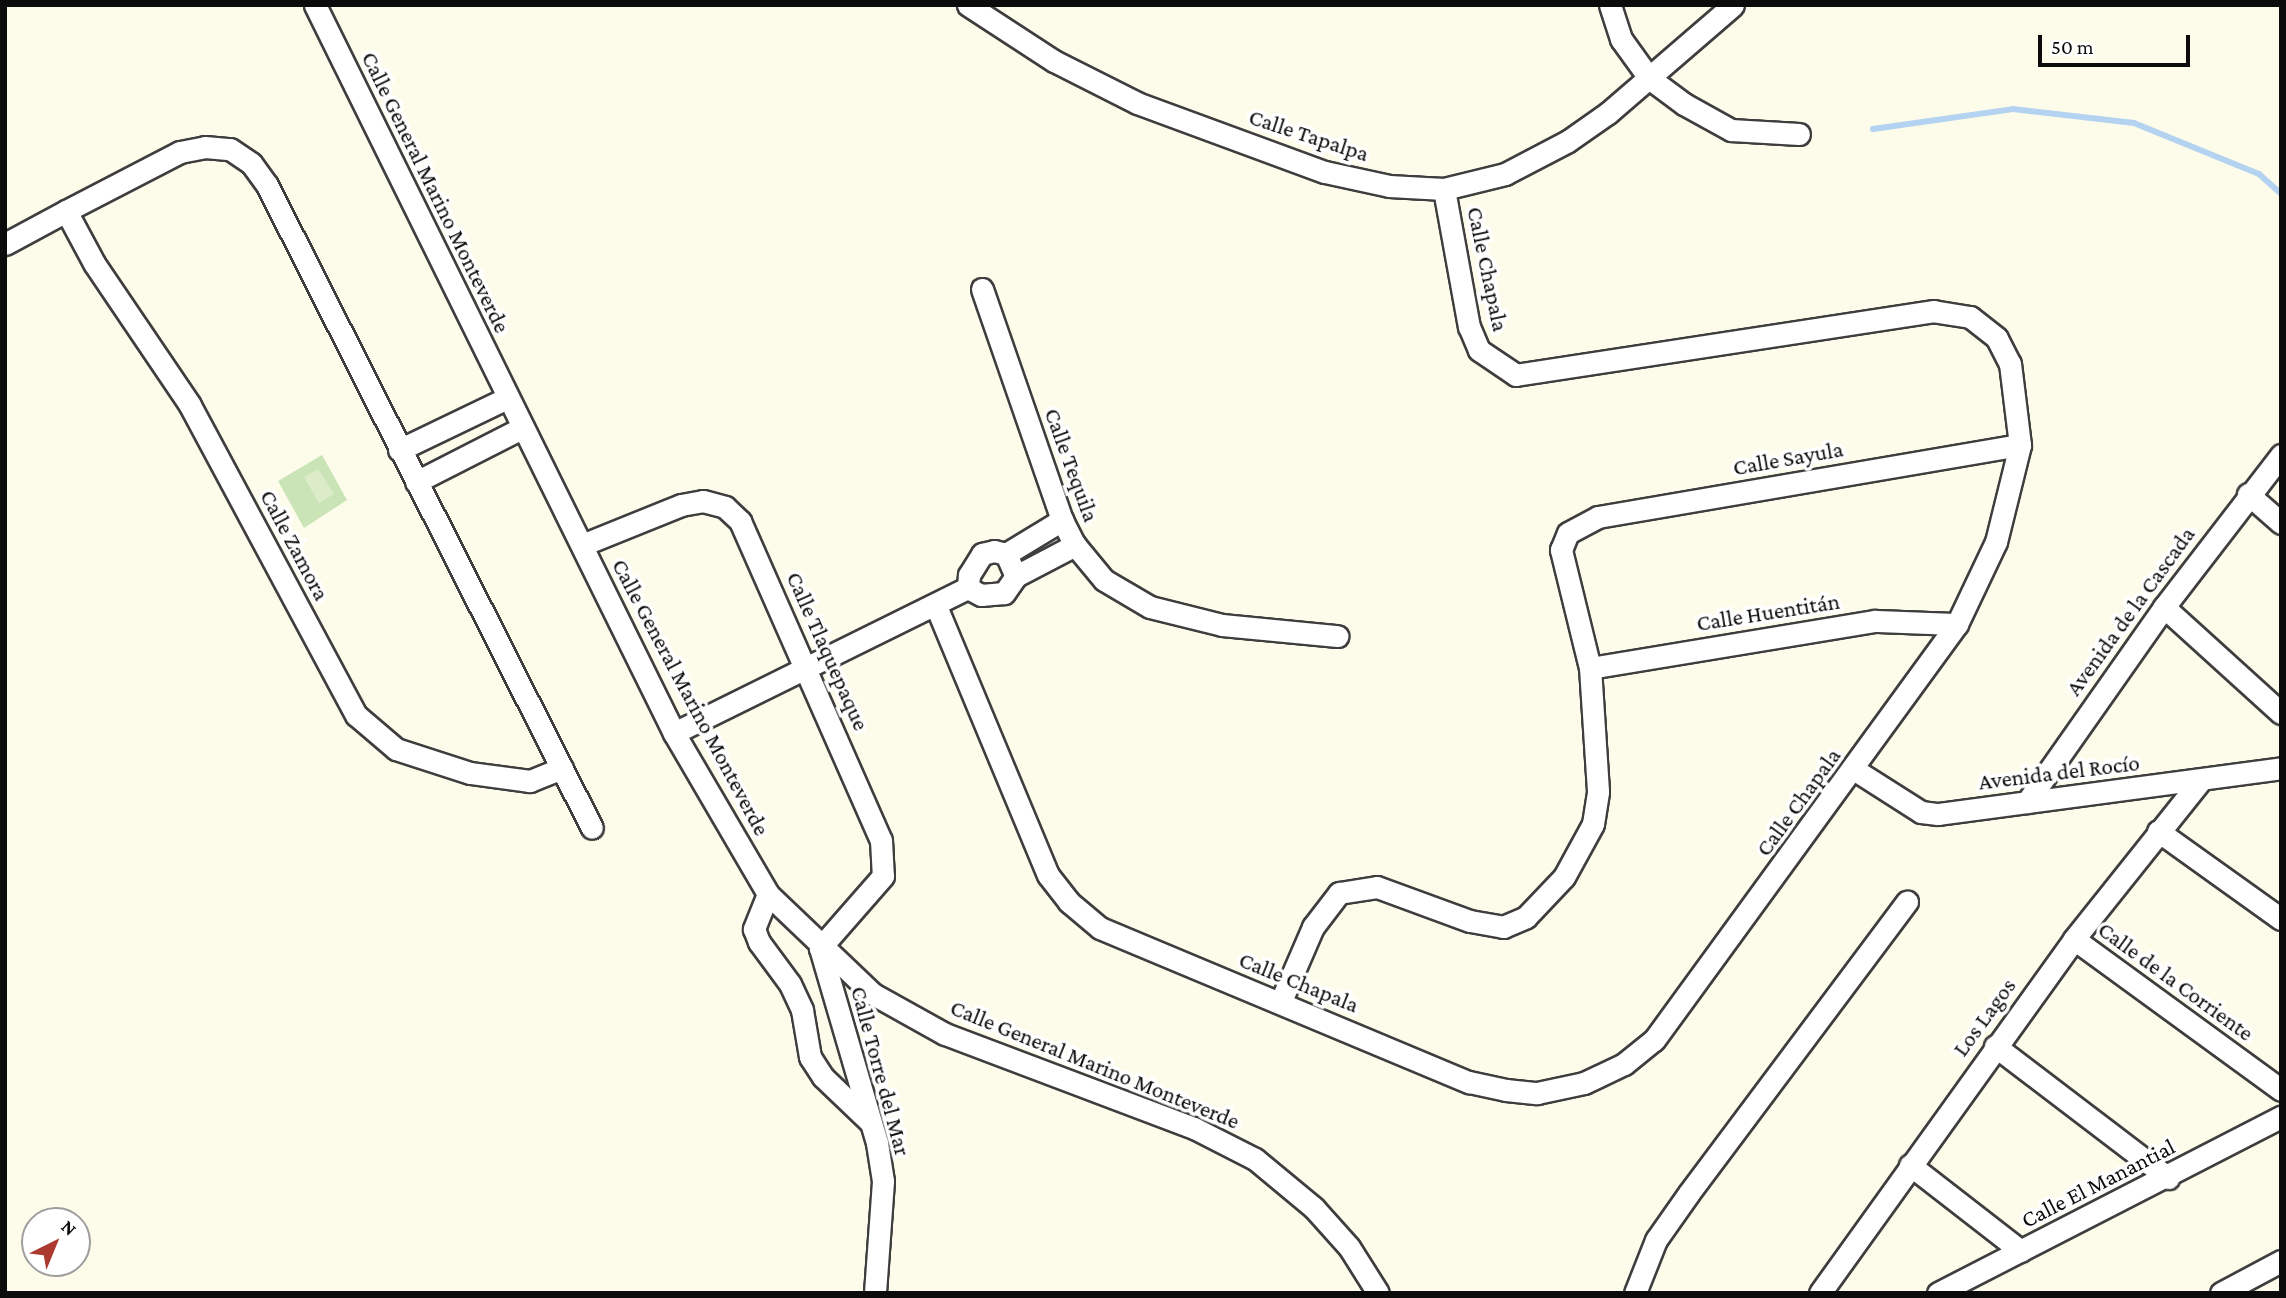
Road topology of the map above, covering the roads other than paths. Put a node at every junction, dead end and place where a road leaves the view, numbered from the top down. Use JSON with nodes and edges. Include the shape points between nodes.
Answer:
{"nodes":[{"id":1,"x":315,"y":5,"type":"edge"},
{"id":2,"x":968,"y":5,"type":"edge"},
{"id":3,"x":1610,"y":5,"type":"edge"},
{"id":4,"x":1733,"y":5,"type":"edge"},
{"id":5,"x":1649,"y":78,"type":"junction"},
{"id":6,"x":1799,"y":134,"type":"dead end"},
{"id":7,"x":1444,"y":190,"type":"junction"},
{"id":8,"x":66,"y":211,"type":"junction"},
{"id":9,"x":5,"y":244,"type":"edge"},
{"id":10,"x":982,"y":289,"type":"dead end"},
{"id":11,"x":507,"y":398,"type":"junction"},
{"id":12,"x":522,"y":428,"type":"junction"},
{"id":13,"x":2020,"y":445,"type":"junction"},
{"id":14,"x":399,"y":450,"type":"junction"},
{"id":15,"x":2281,"y":455,"type":"edge"},
{"id":16,"x":416,"y":482,"type":"junction"},
{"id":17,"x":2248,"y":494,"type":"junction"},
{"id":18,"x":1062,"y":520,"type":"junction"},
{"id":19,"x":2281,"y":523,"type":"edge"},
{"id":20,"x":582,"y":545,"type":"junction"},
{"id":21,"x":1075,"y":545,"type":"junction"},
{"id":22,"x":1006,"y":554,"type":"junction"},
{"id":23,"x":1016,"y":576,"type":"junction"},
{"id":24,"x":968,"y":589,"type":"junction"},
{"id":25,"x":936,"y":606,"type":"junction"},
{"id":26,"x":2164,"y":607,"type":"junction"},
{"id":27,"x":1956,"y":624,"type":"junction"},
{"id":28,"x":1336,"y":636,"type":"dead end"},
{"id":29,"x":808,"y":668,"type":"junction"},
{"id":30,"x":1590,"y":668,"type":"junction"},
{"id":31,"x":2281,"y":713,"type":"edge"},
{"id":32,"x":674,"y":733,"type":"junction"},
{"id":33,"x":562,"y":768,"type":"junction"},
{"id":34,"x":2281,"y":768,"type":"edge"},
{"id":35,"x":1855,"y":770,"type":"junction"},
{"id":36,"x":2201,"y":780,"type":"junction"},
{"id":37,"x":2027,"y":802,"type":"junction"},
{"id":38,"x":592,"y":828,"type":"dead end"},
{"id":39,"x":2158,"y":831,"type":"junction"},
{"id":40,"x":768,"y":894,"type":"junction"},
{"id":41,"x":1907,"y":902,"type":"dead end"},
{"id":42,"x":2281,"y":919,"type":"edge"},
{"id":43,"x":2074,"y":939,"type":"junction"},
{"id":44,"x":820,"y":948,"type":"junction"},
{"id":45,"x":1281,"y":1001,"type":"junction"},
{"id":46,"x":1995,"y":1046,"type":"junction"},
{"id":47,"x":2281,"y":1090,"type":"edge"},
{"id":48,"x":2281,"y":1118,"type":"edge"},
{"id":49,"x":871,"y":1123,"type":"junction"},
{"id":50,"x":1910,"y":1165,"type":"junction"},
{"id":51,"x":2168,"y":1178,"type":"junction"},
{"id":52,"x":2021,"y":1251,"type":"junction"},
{"id":53,"x":2281,"y":1261,"type":"edge"},
{"id":54,"x":1940,"y":1292,"type":"edge"},
{"id":55,"x":875,"y":1293,"type":"edge"},
{"id":56,"x":1378,"y":1293,"type":"edge"},
{"id":57,"x":1636,"y":1293,"type":"edge"},
{"id":58,"x":1820,"y":1293,"type":"edge"},
{"id":59,"x":2221,"y":1293,"type":"edge"}],
"edges":[{"from":1,"to":11,"type":"street","name":"Calle General Marino Monteverde"},
{"from":2,"to":7,"type":"street","name":"Calle Tapalpa","via":[[1030,47],[1136,103],[1325,172],[1389,186]]},
{"from":3,"to":5,"type":"street","via":[[1621,39]]},
{"from":4,"to":5,"type":"street","name":"Calle Tapalpa"},
{"from":5,"to":6,"type":"street","via":[[1731,130]]},
{"from":5,"to":7,"type":"street","name":"Calle Tapalpa","via":[[1569,141],[1505,174]]},
{"from":7,"to":13,"type":"street","name":"Calle Chapala","via":[[1469,327],[1479,350],[1500,368],[1516,375],[1540,374],[1934,312],[1970,317],[1997,338],[2010,364]]},
{"from":8,"to":9,"type":"street"},
{"from":8,"to":14,"type":"street","via":[[180,152],[230,149],[251,163],[267,185]]},
{"from":8,"to":33,"type":"street","name":"Calle Zamora","via":[[94,263],[190,405],[356,715],[396,749],[470,773],[530,781]]},
{"from":10,"to":18,"type":"street","name":"Calle Tequila"},
{"from":11,"to":12,"type":"street","name":"Calle General Marino Monteverde"},
{"from":11,"to":14,"type":"street"},
{"from":12,"to":16,"type":"street"},
{"from":12,"to":20,"type":"street","name":"Calle General Marino Monteverde"},
{"from":13,"to":27,"type":"street","name":"Calle Chapala","via":[[1996,542]]},
{"from":13,"to":30,"type":"street","name":"Calle Sayula","via":[[1598,517],[1569,533],[1561,551]]},
{"from":14,"to":16,"type":"street"},
{"from":15,"to":17,"type":"street","name":"Avenida de la Cascada"},
{"from":16,"to":33,"type":"street"},
{"from":17,"to":19,"type":"street"},
{"from":17,"to":26,"type":"street","name":"Avenida de la Cascada"},
{"from":18,"to":21,"type":"street","name":"Calle Tequila"},
{"from":18,"to":22,"type":"street"},
{"from":20,"to":29,"type":"street","name":"Calle Tlaquepaque","via":[[681,505],[703,501],[725,507],[740,521]]},
{"from":20,"to":32,"type":"street","name":"Calle General Marino Monteverde"},
{"from":21,"to":23,"type":"street"},
{"from":21,"to":28,"type":"street","name":"Calle Tequila","via":[[1104,580],[1150,607],[1222,625]]},
{"from":22,"to":23,"type":"street"},
{"from":22,"to":24,"type":"street","via":[[982,554],[974,562]]},
{"from":23,"to":24,"type":"street","via":[[1004,593],[981,595]]},
{"from":24,"to":25,"type":"street"},
{"from":25,"to":29,"type":"street"},
{"from":25,"to":45,"type":"street","name":"Calle Chapala","via":[[1048,875],[1069,902],[1127,942]]},
{"from":26,"to":31,"type":"street"},
{"from":26,"to":37,"type":"street","name":"Avenida de la Cascada"},
{"from":27,"to":30,"type":"street","name":"Calle Huentitán","via":[[1875,621]]},
{"from":27,"to":35,"type":"street","name":"Calle Chapala"},
{"from":29,"to":32,"type":"street"},
{"from":29,"to":44,"type":"street","name":"Calle Tlaquepaque","via":[[874,822],[885,859],[883,876]]},
{"from":30,"to":45,"type":"street","via":[[1598,791],[1593,824],[1564,877],[1545,898],[1526,917],[1503,927],[1469,921],[1377,887],[1339,893],[1313,927]]},
{"from":32,"to":40,"type":"street","name":"Calle General Marino Monteverde"},
{"from":33,"to":38,"type":"street"},
{"from":34,"to":36,"type":"street","name":"Avenida del Rocío"},
{"from":35,"to":37,"type":"street","name":"Avenida del Rocío","via":[[1921,812]]},
{"from":35,"to":45,"type":"street","name":"Calle Chapala","via":[[1654,1040],[1623,1064],[1584,1083],[1537,1093],[1469,1082]]},
{"from":36,"to":37,"type":"street","name":"Avenida del Rocío"},
{"from":36,"to":39,"type":"street","name":"Los Lagos"},
{"from":39,"to":42,"type":"street"},
{"from":39,"to":43,"type":"street","name":"Los Lagos"},
{"from":40,"to":44,"type":"street","name":"Calle General Marino Monteverde"},
{"from":40,"to":49,"type":"street","via":[[754,929],[802,1010],[810,1057],[823,1077]]},
{"from":41,"to":57,"type":"street","via":[[1656,1240]]},
{"from":43,"to":46,"type":"street","name":"Los Lagos"},
{"from":43,"to":47,"type":"street","name":"Calle de la Corriente"},
{"from":44,"to":49,"type":"street","name":"Calle Torre del Mar"},
{"from":44,"to":56,"type":"street","name":"Calle General Marino Monteverde","via":[[873,995],[945,1034],[1194,1128],[1255,1159],[1314,1208],[1349,1247]]},
{"from":46,"to":50,"type":"street","name":"Los Lagos"},
{"from":46,"to":51,"type":"street"},
{"from":48,"to":51,"type":"street","name":"Calle El Manantial"},
{"from":49,"to":55,"type":"street","name":"Calle Torre del Mar","via":[[883,1181]]},
{"from":50,"to":52,"type":"street"},
{"from":50,"to":58,"type":"street","name":"Los Lagos"},
{"from":51,"to":52,"type":"street","name":"Calle El Manantial"},
{"from":52,"to":54,"type":"street","name":"Calle El Manantial"},
{"from":53,"to":59,"type":"street"}]}
